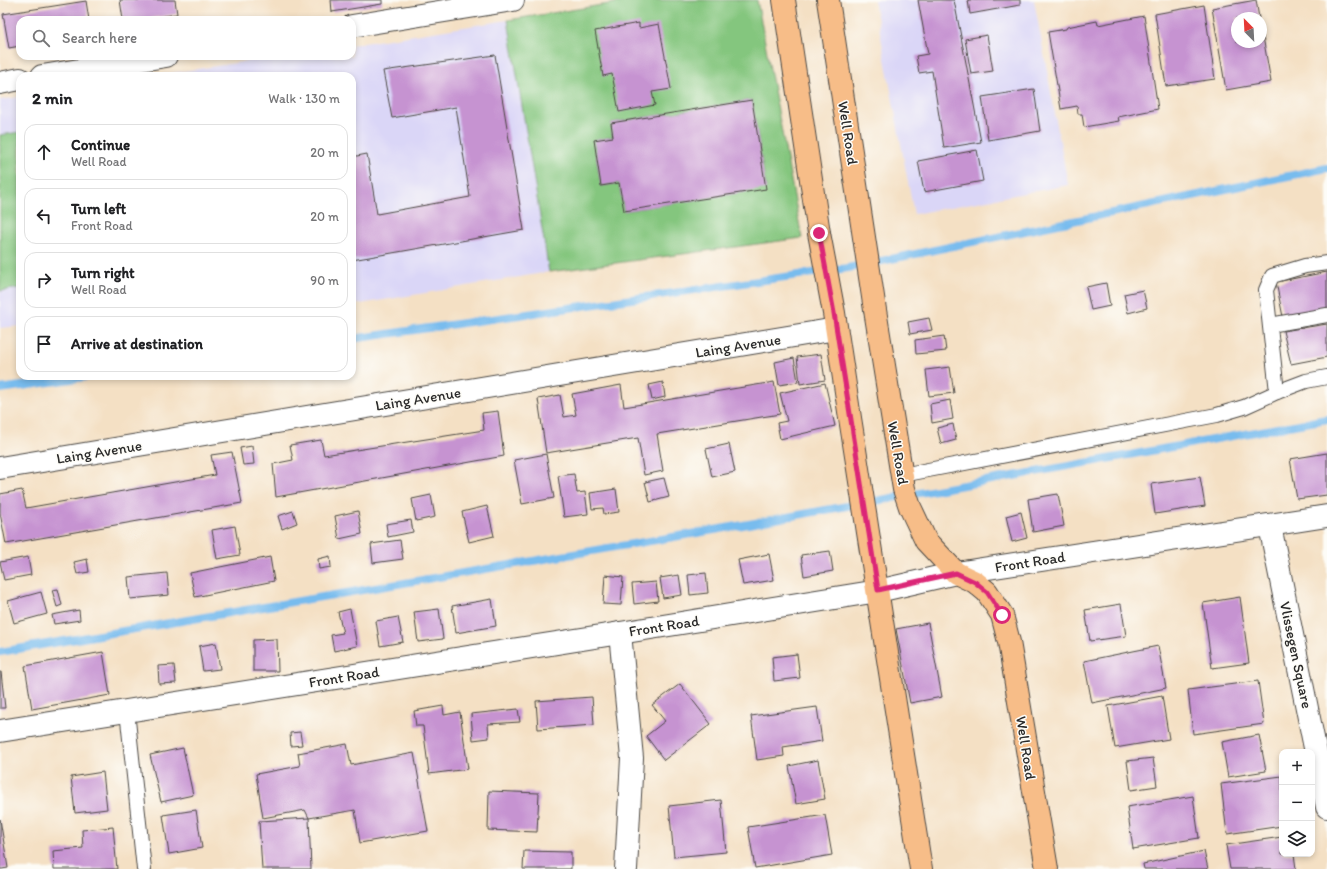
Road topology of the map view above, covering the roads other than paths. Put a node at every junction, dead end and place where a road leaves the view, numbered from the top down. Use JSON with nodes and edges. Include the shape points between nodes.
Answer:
{"nodes":[{"id":1,"x":513,"y":0,"type":"edge"},
{"id":2,"x":784,"y":0,"type":"edge"},
{"id":3,"x":828,"y":0,"type":"edge"},
{"id":4,"x":356,"y":25,"type":"edge"},
{"id":5,"x":141,"y":60,"type":"edge"},
{"id":6,"x":67,"y":72,"type":"edge"},
{"id":7,"x":16,"y":81,"type":"edge"},
{"id":8,"x":0,"y":83,"type":"edge"},
{"id":9,"x":1327,"y":263,"type":"edge"},
{"id":10,"x":1327,"y":315,"type":"edge"},
{"id":11,"x":835,"y":321,"type":"junction"},
{"id":12,"x":1270,"y":325,"type":"junction"},
{"id":13,"x":1327,"y":377,"type":"edge"},
{"id":14,"x":1277,"y":392,"type":"junction"},
{"id":15,"x":0,"y":468,"type":"edge"},
{"id":16,"x":902,"y":475,"type":"junction"},
{"id":17,"x":1327,"y":516,"type":"edge"},
{"id":18,"x":1270,"y":526,"type":"junction"},
{"id":19,"x":956,"y":573,"type":"junction"},
{"id":20,"x":878,"y":590,"type":"junction"},
{"id":21,"x":620,"y":633,"type":"junction"},
{"id":22,"x":127,"y":711,"type":"junction"},
{"id":23,"x":0,"y":731,"type":"edge"},
{"id":24,"x":1327,"y":807,"type":"edge"},
{"id":25,"x":144,"y":869,"type":"edge"},
{"id":26,"x":626,"y":869,"type":"edge"},
{"id":27,"x":921,"y":869,"type":"edge"},
{"id":28,"x":1047,"y":869,"type":"edge"}],
"edges":[{"from":1,"to":4,"type":"street"},
{"from":2,"to":11,"type":"main road"},
{"from":3,"to":16,"type":"main road","name":"Well Road"},
{"from":5,"to":6,"type":"street"},
{"from":7,"to":8,"type":"street"},
{"from":9,"to":12,"type":"lane","via":[[1305,266],[1272,276],[1266,290]]},
{"from":10,"to":12,"type":"lane"},
{"from":11,"to":15,"type":"street","name":"Laing Avenue"},
{"from":11,"to":20,"type":"main road"},
{"from":12,"to":14,"type":"lane"},
{"from":13,"to":14,"type":"lane","via":[[1306,381]]},
{"from":14,"to":16,"type":"lane","via":[[1218,415]]},
{"from":16,"to":19,"type":"main road","name":"Well Road","via":[[910,508],[926,541]]},
{"from":17,"to":18,"type":"street","name":"Front Road"},
{"from":18,"to":19,"type":"street","name":"Front Road"},
{"from":18,"to":24,"type":"street","name":"Vlissegen Square"},
{"from":19,"to":20,"type":"street","name":"Front Road"},
{"from":19,"to":28,"type":"main road","name":"Well Road","via":[[975,582],[987,592],[1002,615],[1006,628]]},
{"from":20,"to":21,"type":"street","name":"Front Road"},
{"from":20,"to":27,"type":"main road"},
{"from":21,"to":22,"type":"street","name":"Front Road"},
{"from":21,"to":26,"type":"street","via":[[632,758]]},
{"from":22,"to":23,"type":"street","name":"Front Road"},
{"from":22,"to":25,"type":"lane"}]}
